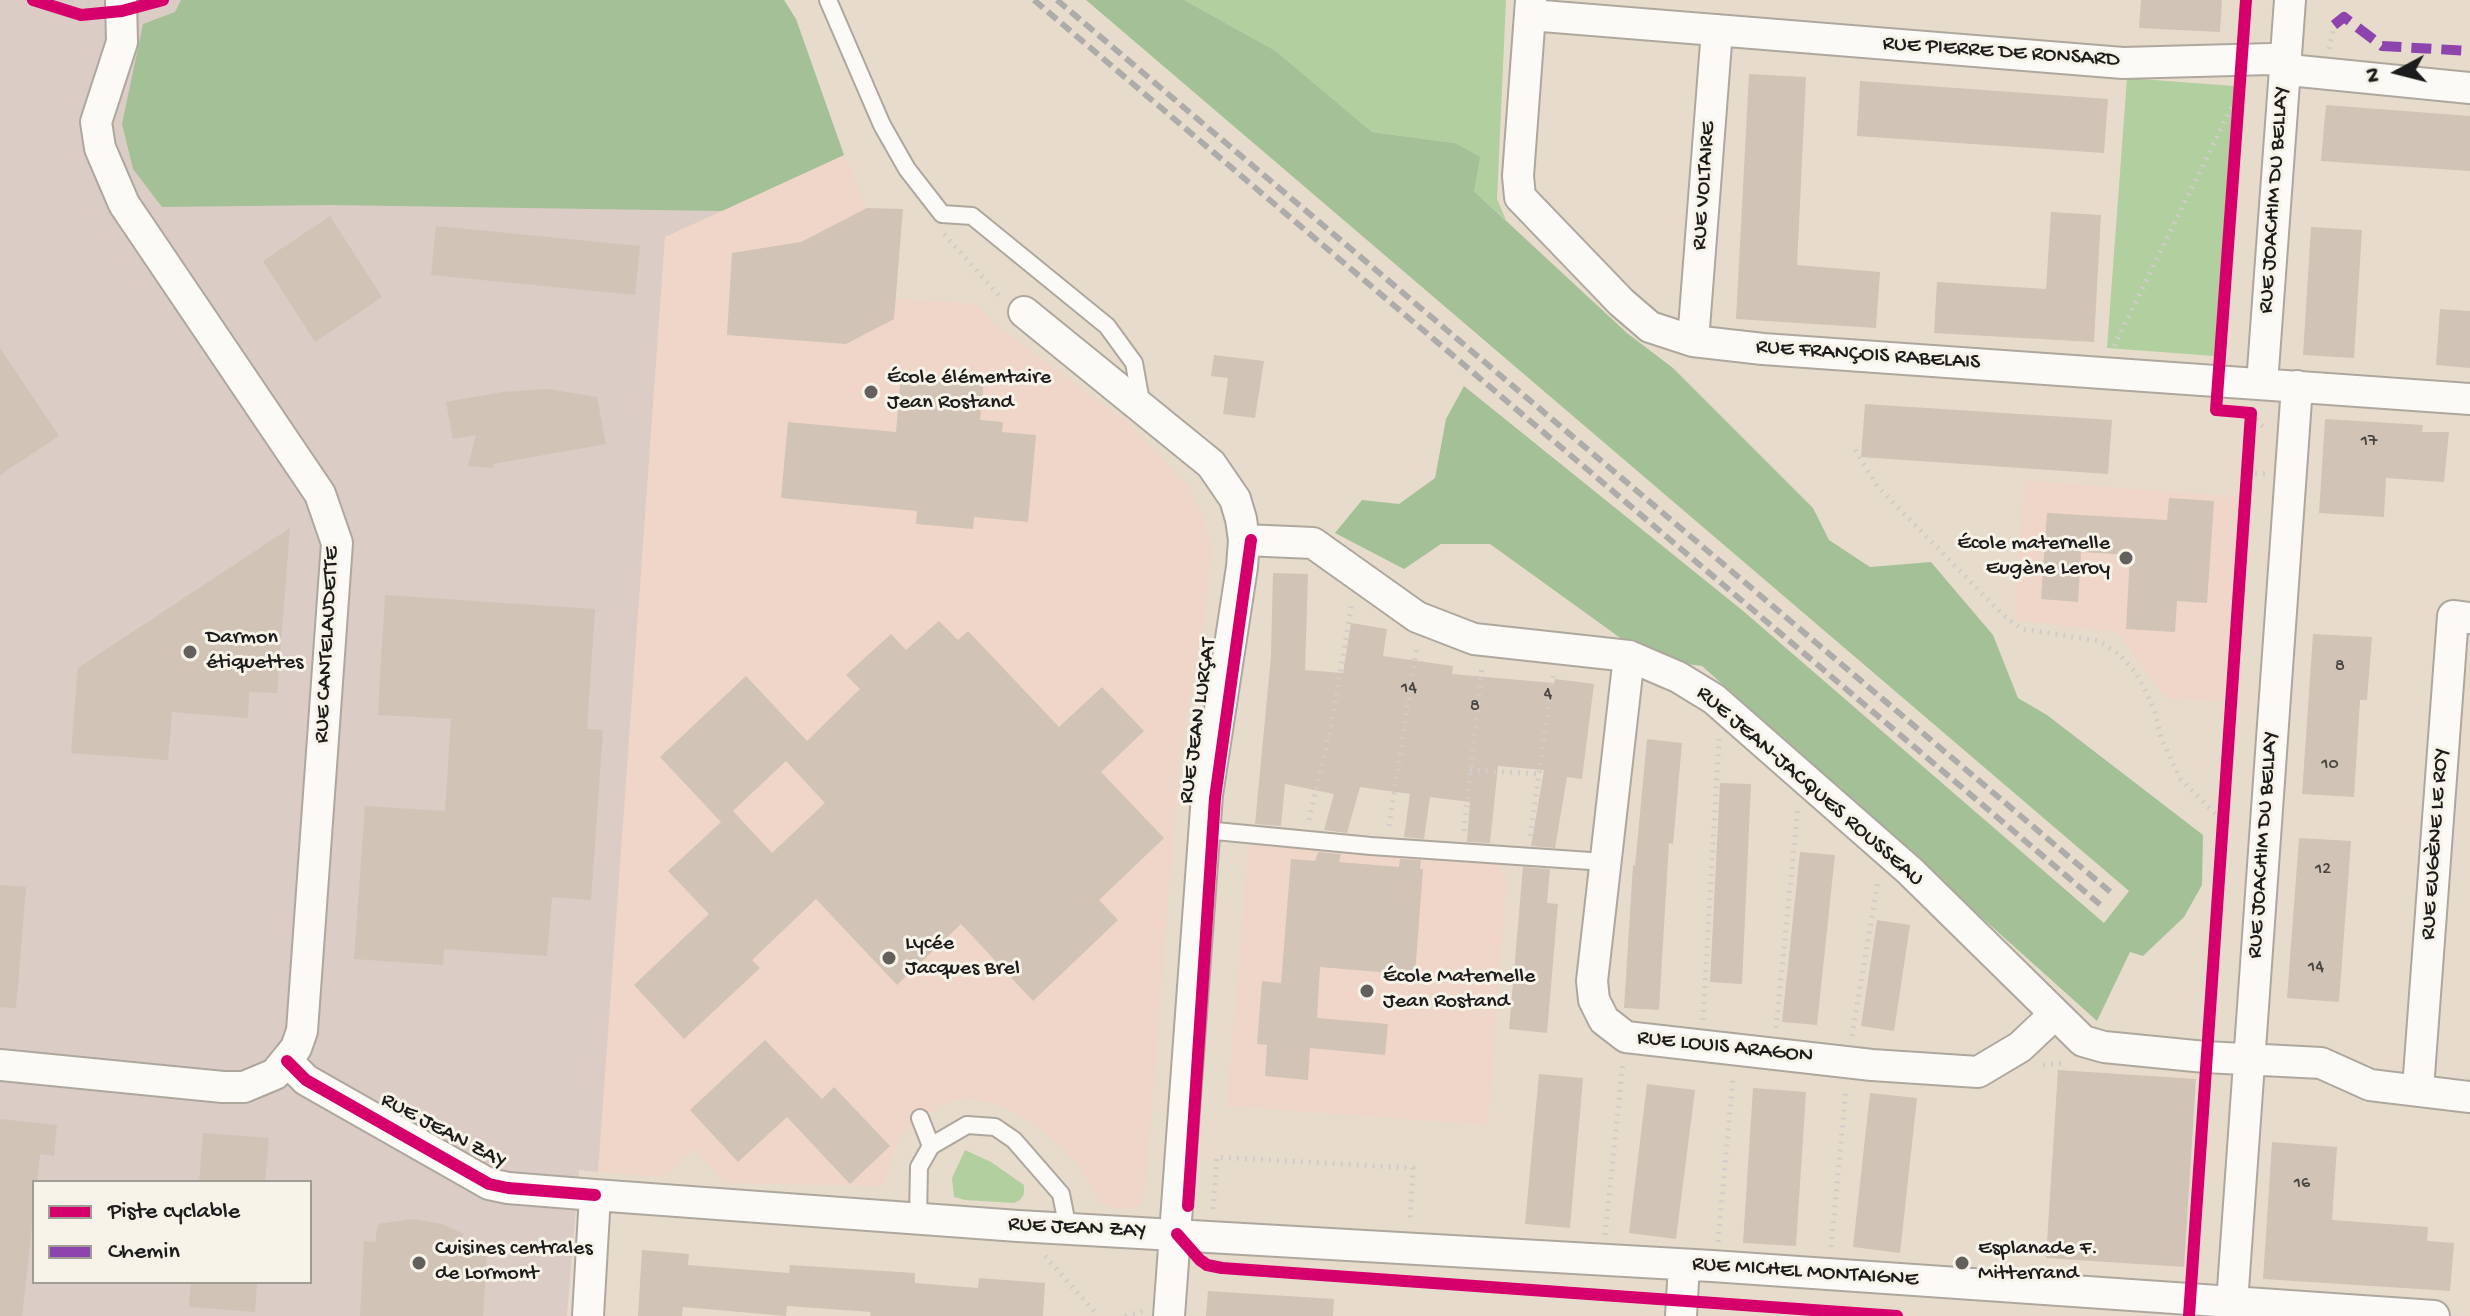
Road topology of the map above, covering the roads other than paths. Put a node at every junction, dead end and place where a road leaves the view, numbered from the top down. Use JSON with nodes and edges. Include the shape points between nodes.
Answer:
{"nodes":[{"id":1,"x":828,"y":0,"type":"edge"},
{"id":2,"x":2290,"y":0,"type":"edge"},
{"id":3,"x":114,"y":5,"type":"edge"},
{"id":4,"x":1530,"y":7,"type":"edge"},
{"id":5,"x":1717,"y":30,"type":"junction"},
{"id":6,"x":2285,"y":64,"type":"junction"},
{"id":7,"x":2470,"y":88,"type":"edge"},
{"id":8,"x":1016,"y":309,"type":"road end"},
{"id":9,"x":1693,"y":341,"type":"junction"},
{"id":10,"x":2262,"y":384,"type":"junction"},
{"id":11,"x":2297,"y":386,"type":"junction"},
{"id":12,"x":2470,"y":399,"type":"edge"},
{"id":13,"x":1142,"y":408,"type":"junction"},
{"id":14,"x":1244,"y":540,"type":"junction"},
{"id":15,"x":2470,"y":618,"type":"edge"},
{"id":16,"x":1629,"y":656,"type":"junction"},
{"id":17,"x":1205,"y":830,"type":"junction"},
{"id":18,"x":1605,"y":862,"type":"junction"},
{"id":19,"x":2055,"y":1014,"type":"junction"},
{"id":20,"x":2249,"y":1059,"type":"junction"},
{"id":21,"x":287,"y":1061,"type":"junction"},
{"id":22,"x":0,"y":1065,"type":"edge"},
{"id":23,"x":2418,"y":1089,"type":"junction"},
{"id":24,"x":2470,"y":1097,"type":"edge"},
{"id":25,"x":920,"y":1118,"type":"dead end"},
{"id":26,"x":931,"y":1146,"type":"junction"},
{"id":27,"x":595,"y":1195,"type":"junction"},
{"id":28,"x":918,"y":1219,"type":"junction"},
{"id":29,"x":1068,"y":1229,"type":"junction"},
{"id":30,"x":1177,"y":1234,"type":"junction"},
{"id":31,"x":1698,"y":1266,"type":"junction"},
{"id":32,"x":2232,"y":1303,"type":"junction"},
{"id":33,"x":2157,"y":1306,"type":"edge"},
{"id":34,"x":588,"y":1316,"type":"edge"},
{"id":35,"x":1169,"y":1316,"type":"edge"},
{"id":36,"x":1681,"y":1316,"type":"edge"},
{"id":37,"x":2434,"y":1316,"type":"edge"}],
"edges":[{"from":1,"to":13,"type":"lane","via":[[882,125],[907,169],[942,214],[972,216],[1107,326],[1134,363]]},
{"from":2,"to":6,"type":"street","name":"RUE JOACHIM DU BELLAY"},
{"from":3,"to":21,"type":"street","name":"RUE CANTELAUDETTE","via":[[122,42],[96,122],[100,148],[124,204],[320,494],[337,543],[302,1031]]},
{"from":4,"to":5,"type":"street","name":"RUE PIERRE DE RONSARD"},
{"from":4,"to":9,"type":"street","name":"RUE FRANÇOIS RABELAIS","via":[[1520,197],[1650,327]]},
{"from":5,"to":6,"type":"street","name":"RUE PIERRE DE RONSARD","via":[[2123,63],[2271,59]]},
{"from":5,"to":9,"type":"street","name":"RUE VOLTAIRE"},
{"from":6,"to":7,"type":"street","name":"RUE PIERRE DE RONSARD","via":[[2299,71]]},
{"from":6,"to":10,"type":"street","name":"RUE JOACHIM DU BELLAY"},
{"from":8,"to":13,"type":"street","name":"RUE JEAN LURÇAT"},
{"from":9,"to":10,"type":"street","name":"RUE FRANÇOIS RABELAIS"},
{"from":10,"to":11,"type":"street","name":"RUE FRANÇOIS RABELAIS"},
{"from":11,"to":12,"type":"street","name":"RUE FRANÇOIS RABELAIS"},
{"from":11,"to":20,"type":"street","name":"RUE JOACHIM DU BELLAY"},
{"from":13,"to":14,"type":"street","name":"RUE JEAN LURÇAT","via":[[1211,464],[1235,499]]},
{"from":14,"to":16,"type":"street","name":"RUE JEAN-JACQUES ROUSSEAU","via":[[1313,543],[1421,619],[1474,639]]},
{"from":14,"to":17,"type":"street","name":"RUE JEAN LURÇAT"},
{"from":15,"to":23,"type":"street","name":"RUE EUGÈNE LE ROY","via":[[2453,616]]},
{"from":16,"to":18,"type":"street","name":"RUE LOUIS ARAGON"},
{"from":16,"to":19,"type":"street","name":"RUE JEAN-JACQUES ROUSSEAU","via":[[1678,677],[1721,706],[1883,847]]},
{"from":17,"to":18,"type":"lane"},
{"from":17,"to":30,"type":"street","name":"RUE JEAN LURÇAT"},
{"from":18,"to":19,"type":"street","name":"RUE LOUIS ARAGON","via":[[1594,1000],[1604,1020],[1626,1037],[1978,1072],[2020,1047]]},
{"from":19,"to":20,"type":"street","name":"RUE JEAN-JACQUES ROUSSEAU","via":[[2091,1045]]},
{"from":20,"to":23,"type":"street","name":"RUE JEAN-JACQUES ROUSSEAU","via":[[2321,1063],[2370,1085]]},
{"from":20,"to":32,"type":"street","name":"RUE JOACHIM DU BELLAY"},
{"from":21,"to":22,"type":"street","via":[[275,1074],[244,1087]]},
{"from":21,"to":27,"type":"street","name":"RUE JEAN ZAY","via":[[306,1080],[489,1184]]},
{"from":23,"to":24,"type":"street","name":"RUE JEAN-JACQUES ROUSSEAU"},
{"from":25,"to":26,"type":"lane"},
{"from":26,"to":28,"type":"lane","via":[[919,1167]]},
{"from":26,"to":29,"type":"lane","via":[[967,1125],[995,1127],[1014,1140],[1061,1194]]},
{"from":27,"to":28,"type":"street","name":"RUE JEAN ZAY"},
{"from":27,"to":34,"type":"street"},
{"from":28,"to":29,"type":"street","name":"RUE JEAN ZAY"},
{"from":29,"to":30,"type":"street","name":"RUE JEAN ZAY"},
{"from":30,"to":31,"type":"street","name":"RUE MICHEL MONTAIGNE"},
{"from":30,"to":35,"type":"street","name":"RUE JEAN LURÇAT"},
{"from":31,"to":33,"type":"street","name":"RUE MICHEL MONTAIGNE"},
{"from":31,"to":36,"type":"street"},
{"from":32,"to":33,"type":"street","name":"RUE MICHEL MONTAIGNE"},
{"from":32,"to":37,"type":"street","name":"RUE MICHEL MONTAIGNE"}]}
